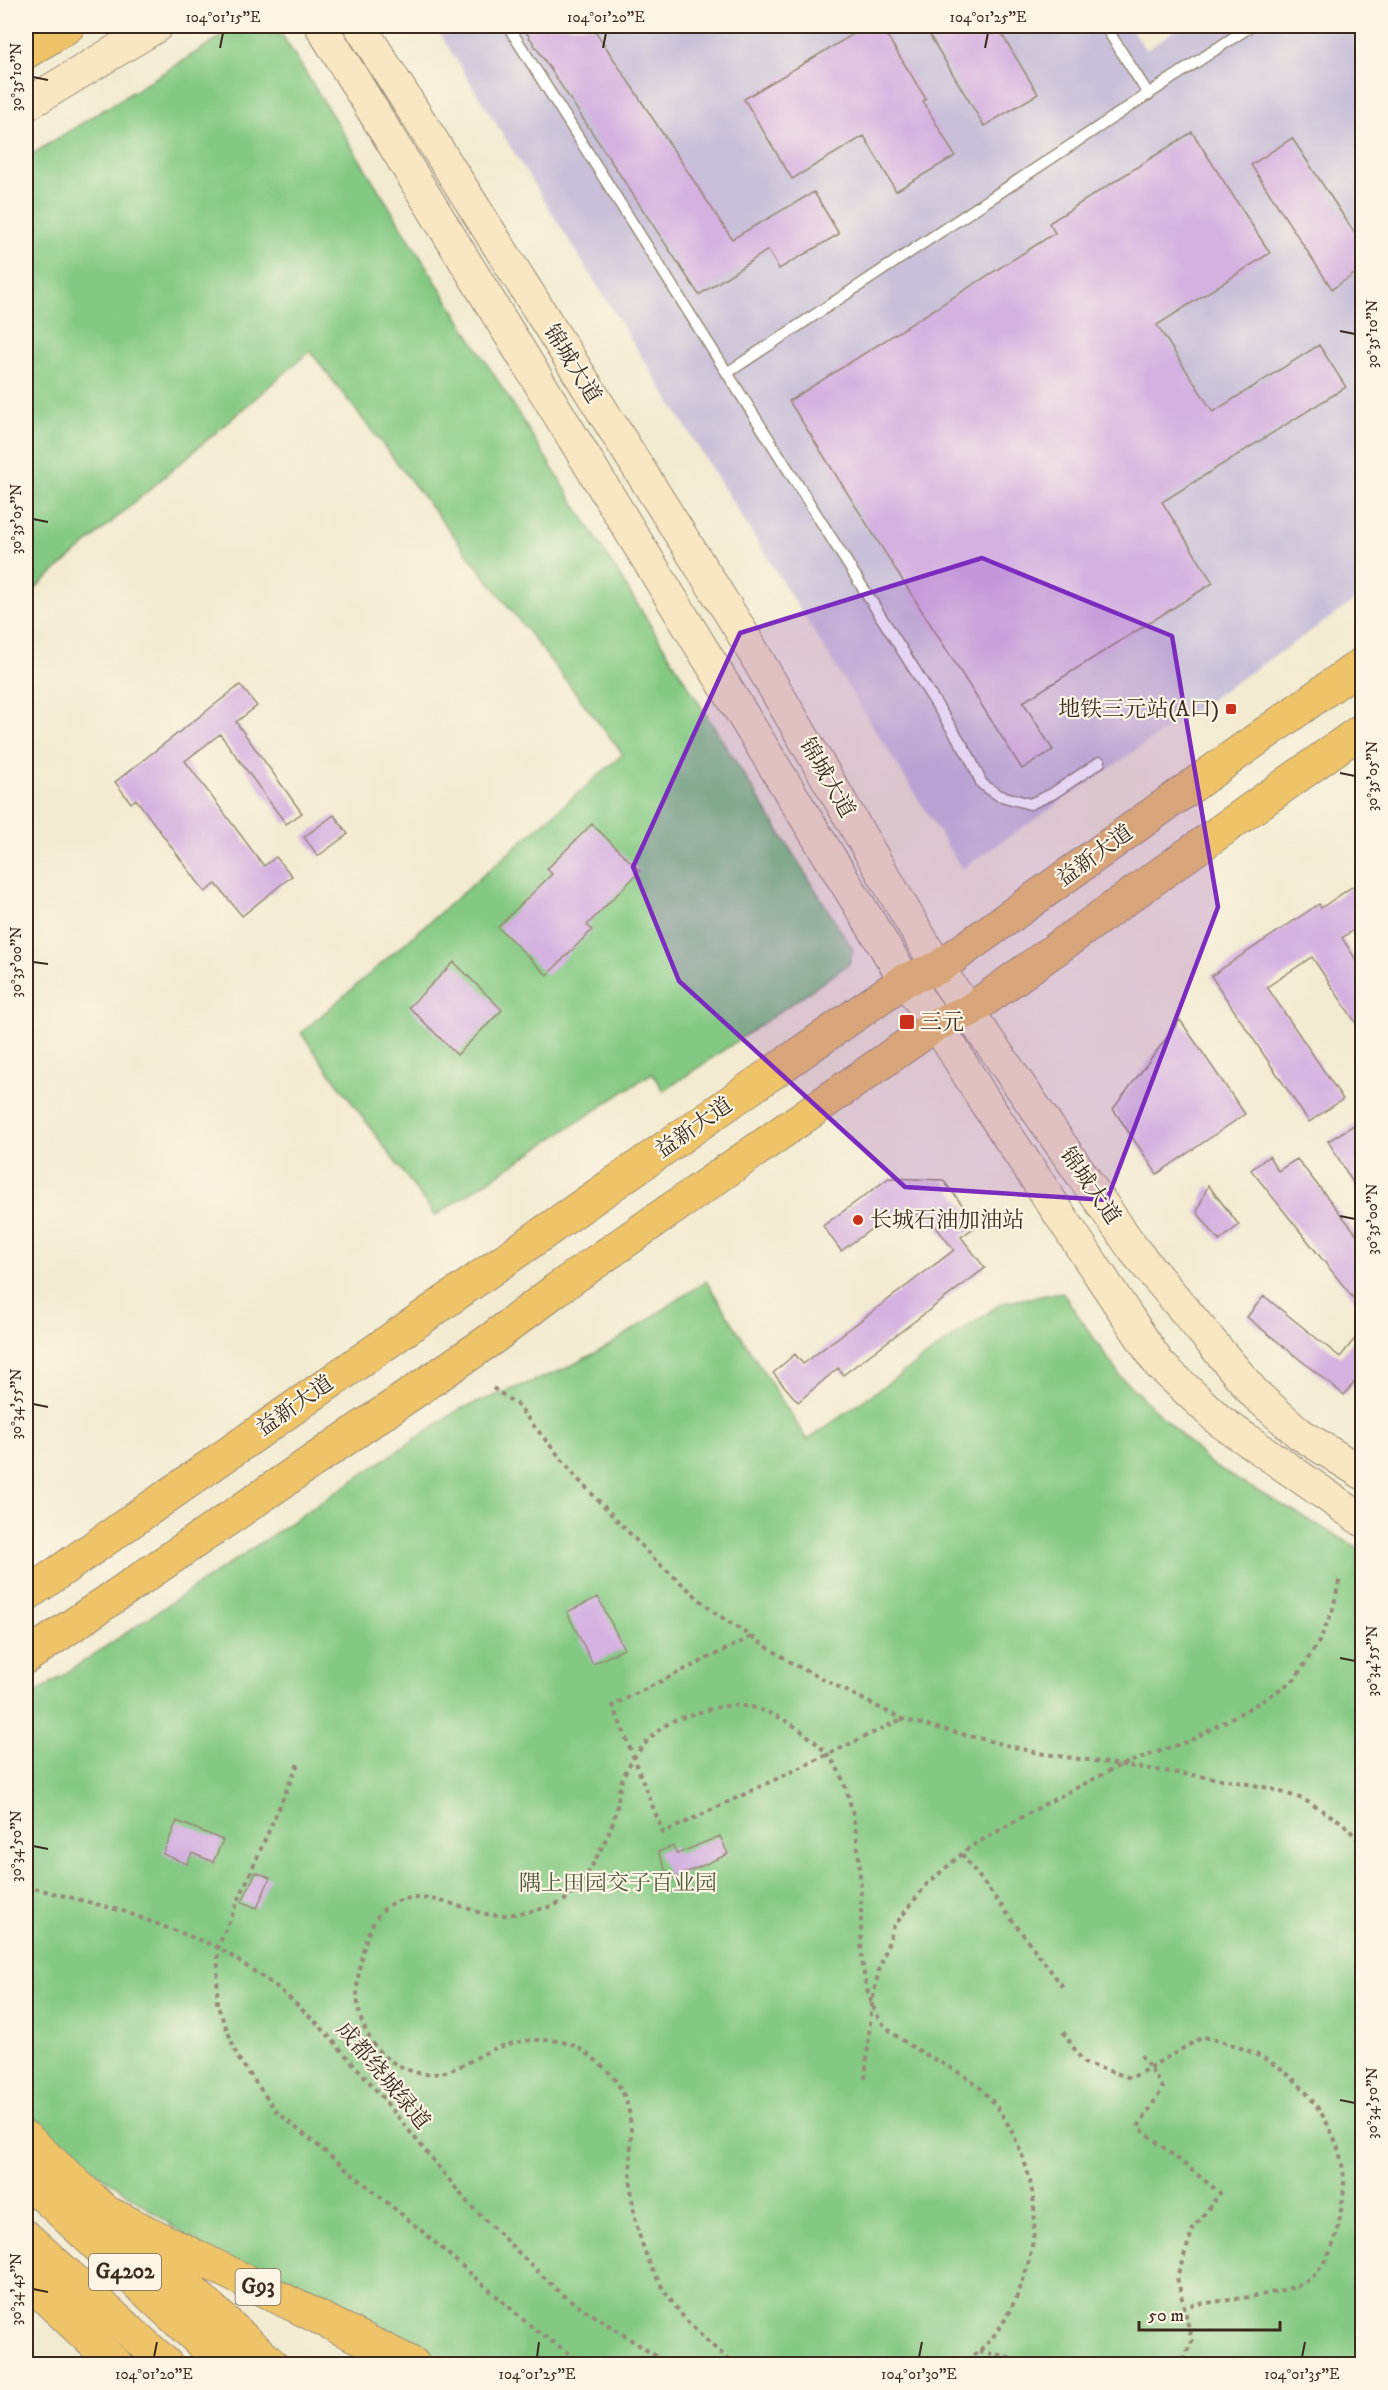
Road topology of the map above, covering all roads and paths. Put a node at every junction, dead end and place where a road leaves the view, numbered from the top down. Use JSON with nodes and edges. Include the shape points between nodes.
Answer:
{"nodes":[{"id":1,"x":68,"y":26,"type":"edge"},
{"id":2,"x":157,"y":26,"type":"edge"},
{"id":3,"x":321,"y":26,"type":"edge"},
{"id":4,"x":360,"y":26,"type":"edge"},
{"id":5,"x":508,"y":26,"type":"edge"},
{"id":6,"x":1105,"y":26,"type":"edge"},
{"id":7,"x":1251,"y":26,"type":"edge"},
{"id":8,"x":26,"y":52,"type":"edge"},
{"id":9,"x":1149,"y":94,"type":"junction"},
{"id":10,"x":26,"y":105,"type":"edge"},
{"id":11,"x":727,"y":373,"type":"junction"},
{"id":12,"x":1362,"y":664,"type":"edge"},
{"id":13,"x":1362,"y":730,"type":"edge"},
{"id":14,"x":1100,"y":762,"type":"dead end"},
{"id":15,"x":939,"y":968,"type":"junction"},
{"id":16,"x":905,"y":980,"type":"junction"},
{"id":17,"x":969,"y":1011,"type":"junction"},
{"id":18,"x":937,"y":1024,"type":"junction"},
{"id":19,"x":493,"y":1388,"type":"dead end"},
{"id":20,"x":1362,"y":1473,"type":"edge"},
{"id":21,"x":1362,"y":1520,"type":"edge"},
{"id":22,"x":1340,"y":1577,"type":"dead end"},
{"id":23,"x":26,"y":1595,"type":"edge"},
{"id":24,"x":752,"y":1637,"type":"junction"},
{"id":25,"x":29,"y":1655,"type":"edge"},
{"id":26,"x":902,"y":1719,"type":"junction"},
{"id":27,"x":828,"y":1754,"type":"junction"},
{"id":28,"x":635,"y":1759,"type":"junction"},
{"id":29,"x":298,"y":1764,"type":"dead end"},
{"id":30,"x":1121,"y":1765,"type":"junction"},
{"id":31,"x":1362,"y":1844,"type":"edge"},
{"id":32,"x":962,"y":1854,"type":"junction"},
{"id":33,"x":26,"y":1887,"type":"edge"},
{"id":34,"x":218,"y":1947,"type":"junction"},
{"id":35,"x":1063,"y":1987,"type":"dead end"},
{"id":36,"x":872,"y":2002,"type":"junction"},
{"id":37,"x":1063,"y":2032,"type":"dead end"},
{"id":38,"x":1141,"y":2055,"type":"dead end"},
{"id":39,"x":1149,"y":2068,"type":"junction"},
{"id":40,"x":865,"y":2079,"type":"dead end"},
{"id":41,"x":26,"y":2138,"type":"edge"},
{"id":42,"x":26,"y":2179,"type":"edge"},
{"id":43,"x":102,"y":2210,"type":"junction"},
{"id":44,"x":26,"y":2237,"type":"edge"},
{"id":45,"x":26,"y":2279,"type":"edge"},
{"id":46,"x":1184,"y":2306,"type":"junction"},
{"id":47,"x":979,"y":2352,"type":"junction"},
{"id":48,"x":116,"y":2364,"type":"edge"},
{"id":49,"x":166,"y":2364,"type":"edge"},
{"id":50,"x":224,"y":2364,"type":"edge"},
{"id":51,"x":271,"y":2364,"type":"edge"},
{"id":52,"x":413,"y":2364,"type":"edge"},
{"id":53,"x":585,"y":2364,"type":"edge"},
{"id":54,"x":668,"y":2364,"type":"edge"},
{"id":55,"x":738,"y":2364,"type":"edge"},
{"id":56,"x":957,"y":2364,"type":"edge"},
{"id":57,"x":1023,"y":2364,"type":"edge"},
{"id":58,"x":1181,"y":2364,"type":"edge"},
{"id":59,"x":1200,"y":2364,"type":"edge"},
{"id":60,"x":1237,"y":2364,"type":"edge"}],
"edges":[{"from":1,"to":8,"type":"main road"},
{"from":2,"to":10,"type":"main road"},
{"from":3,"to":16,"type":"main road","name":"锦城大道"},
{"from":4,"to":15,"type":"main road","name":"锦城大道","via":[[738,626]]},
{"from":5,"to":11,"type":"lane"},
{"from":6,"to":9,"type":"lane"},
{"from":7,"to":9,"type":"lane"},
{"from":9,"to":11,"type":"lane"},
{"from":11,"to":14,"type":"lane","via":[[969,756],[982,784],[998,795],[1030,804]]},
{"from":12,"to":15,"type":"main road","name":"益新大道"},
{"from":13,"to":17,"type":"main road"},
{"from":15,"to":16,"type":"main road","name":"益新大道"},
{"from":15,"to":17,"type":"main road","name":"锦城大道"},
{"from":16,"to":18,"type":"main road","name":"锦城大道"},
{"from":16,"to":23,"type":"main road","name":"益新大道"},
{"from":17,"to":18,"type":"main road"},
{"from":17,"to":20,"type":"main road","name":"锦城大道","via":[[1134,1250],[1247,1385],[1300,1434]]},
{"from":18,"to":21,"type":"main road","name":"锦城大道","via":[[1159,1364],[1220,1422]]},
{"from":18,"to":25,"type":"main road","via":[[557,1289],[493,1338]]},
{"from":19,"to":24,"type":"path","via":[[516,1404],[577,1478],[654,1559],[715,1613]]},
{"from":22,"to":30,"type":"path","via":[[1333,1609],[1320,1640],[1295,1679],[1189,1741]]},
{"from":24,"to":26,"type":"path","via":[[795,1665]]},
{"from":24,"to":28,"type":"path","via":[[614,1705]]},
{"from":26,"to":27,"type":"path"},
{"from":26,"to":30,"type":"path","via":[[1038,1753]]},
{"from":27,"to":28,"type":"path","via":[[797,1728],[766,1711],[731,1703],[668,1723]]},
{"from":27,"to":28,"type":"path","via":[[663,1833]]},
{"from":27,"to":36,"type":"path","via":[[848,1794],[857,1843],[861,1969]]},
{"from":28,"to":55,"type":"path","via":[[622,1777],[615,1817],[602,1848],[585,1880],[562,1901],[533,1911],[491,1915],[425,1898],[396,1899],[381,1909],[369,1928],[356,1999],[364,2028],[383,2057],[408,2070],[430,2075],[459,2068],[492,2049],[546,2040],[578,2046],[603,2065],[621,2088],[631,2113],[632,2200],[653,2271],[671,2304],[699,2334]]},
{"from":29,"to":34,"type":"path"},
{"from":30,"to":31,"type":"path","via":[[1269,1788],[1304,1800],[1343,1823]]},
{"from":30,"to":32,"type":"path","via":[[1045,1804]]},
{"from":32,"to":35,"type":"path"},
{"from":32,"to":36,"type":"path","via":[[927,1884],[894,1926]]},
{"from":33,"to":34,"type":"path","name":"成都绕城绿道","via":[[123,1911]]},
{"from":34,"to":53,"type":"path","via":[[217,2004],[238,2058],[276,2112],[534,2329]]},
{"from":34,"to":54,"type":"path","name":"成都绕城绿道","via":[[277,1987],[319,2025],[468,2203],[561,2294]]},
{"from":36,"to":40,"type":"path"},
{"from":36,"to":47,"type":"path","via":[[877,2016],[908,2045],[974,2083],[1002,2113],[1026,2160],[1035,2211],[1032,2251],[1021,2288],[1003,2322]]},
{"from":37,"to":39,"type":"path","via":[[1084,2063],[1131,2078]]},
{"from":38,"to":39,"type":"path"},
{"from":39,"to":46,"type":"path","via":[[1163,2088],[1138,2127],[1220,2193],[1193,2229],[1177,2277]]},
{"from":39,"to":46,"type":"path","via":[[1203,2037],[1247,2050],[1274,2064],[1325,2117],[1338,2151],[1344,2183],[1339,2226],[1326,2259],[1311,2278],[1268,2293]]},
{"from":41,"to":43,"type":"main road","number":"G93"},
{"from":42,"to":50,"type":"main road","number":"G4202"},
{"from":43,"to":51,"type":"main road"},
{"from":43,"to":52,"type":"main road","number":"G93"},
{"from":44,"to":49,"type":"main road","number":"G4202"},
{"from":45,"to":48,"type":"main road"},
{"from":46,"to":58,"type":"path","via":[[1191,2342]]},
{"from":47,"to":56,"type":"path"},
{"from":47,"to":57,"type":"path"},
{"from":59,"to":60,"type":"path"}]}
